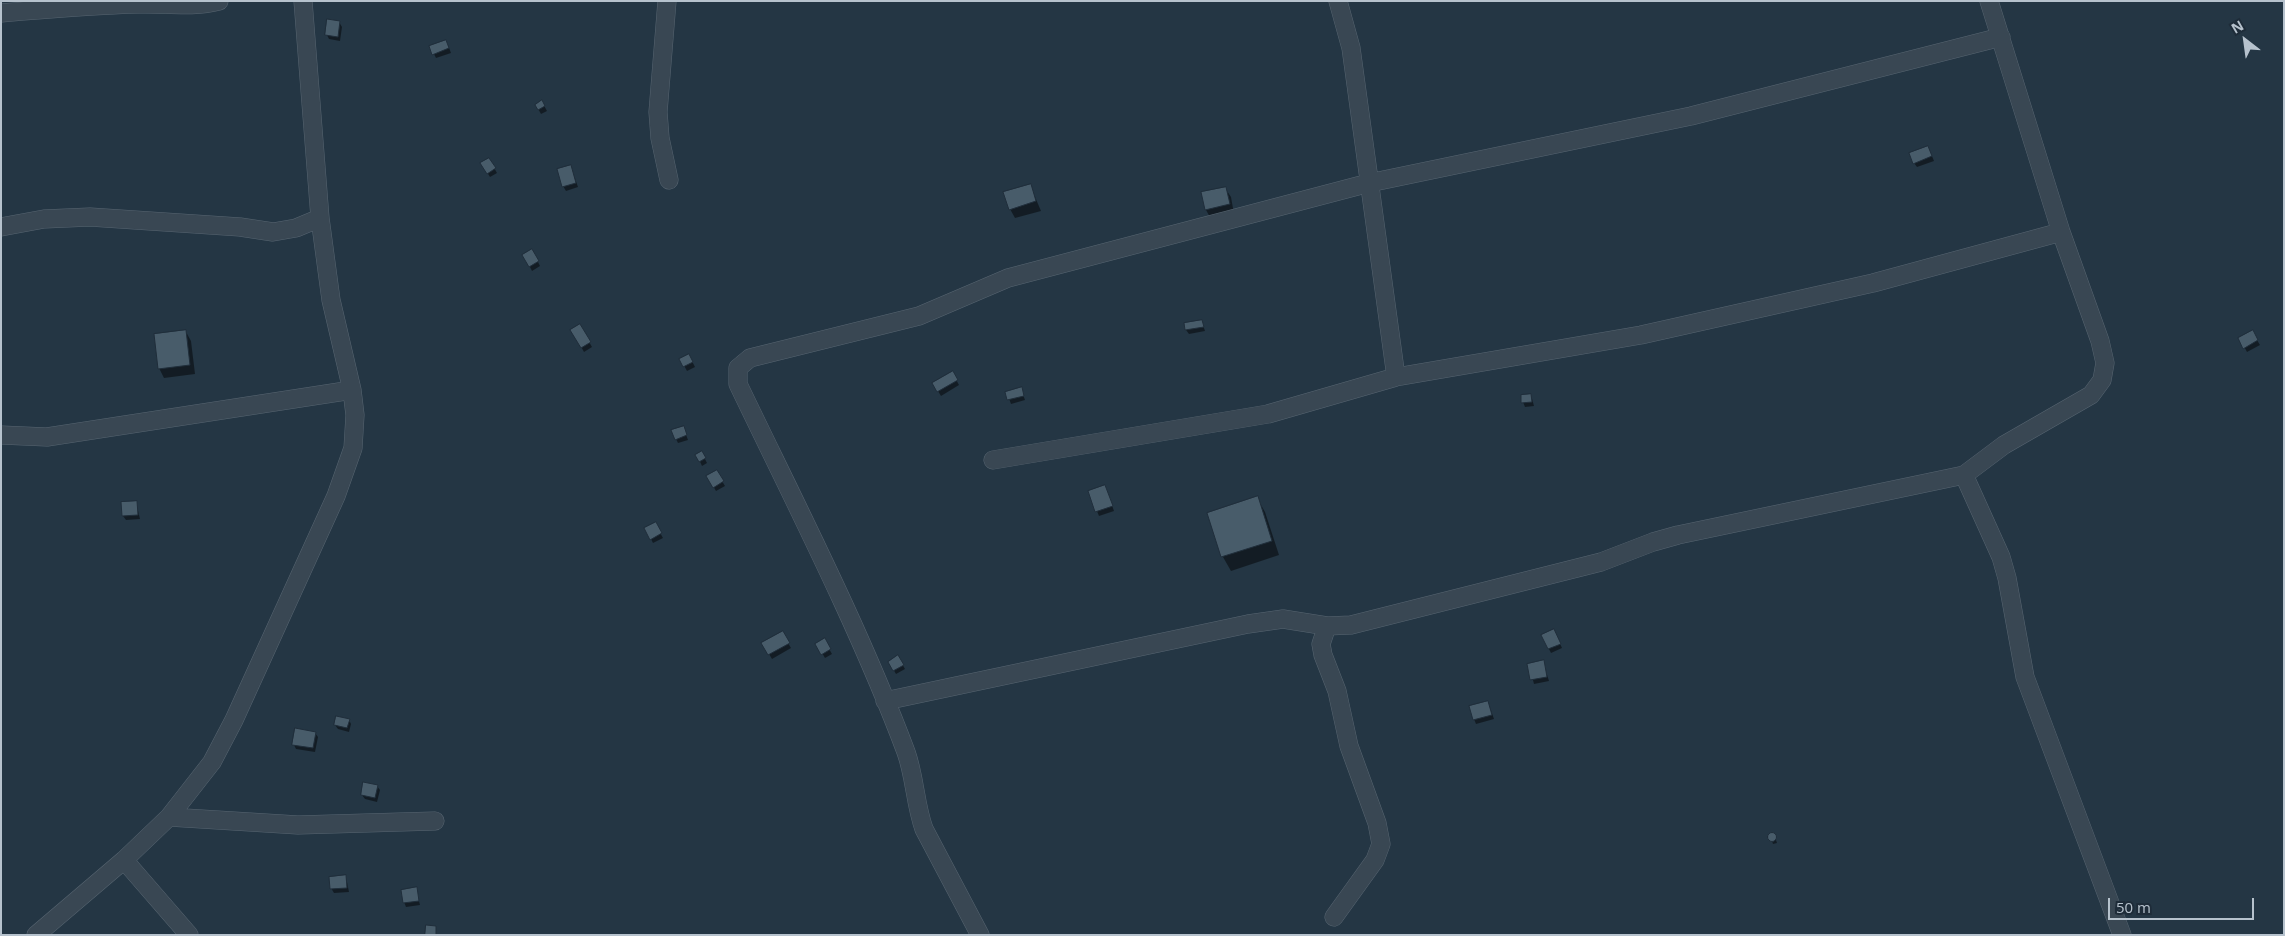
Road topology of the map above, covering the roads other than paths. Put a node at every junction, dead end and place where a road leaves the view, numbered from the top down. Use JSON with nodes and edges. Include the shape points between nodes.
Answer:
{"nodes":[{"id":1,"x":219,"y":1,"type":"edge"},
{"id":2,"x":304,"y":1,"type":"edge"},
{"id":3,"x":667,"y":1,"type":"edge"},
{"id":4,"x":1338,"y":1,"type":"edge"},
{"id":5,"x":1989,"y":1,"type":"edge"},
{"id":6,"x":1,"y":13,"type":"edge"},
{"id":7,"x":2001,"y":37,"type":"junction"},
{"id":8,"x":670,"y":180,"type":"dead end"},
{"id":9,"x":1369,"y":183,"type":"junction"},
{"id":10,"x":320,"y":218,"type":"junction"},
{"id":11,"x":1,"y":227,"type":"edge"},
{"id":12,"x":2061,"y":232,"type":"junction"},
{"id":13,"x":1396,"y":377,"type":"junction"},
{"id":14,"x":352,"y":390,"type":"junction"},
{"id":15,"x":1,"y":435,"type":"edge"},
{"id":16,"x":993,"y":460,"type":"dead end"},
{"id":17,"x":1964,"y":475,"type":"junction"},
{"id":18,"x":1327,"y":626,"type":"junction"},
{"id":19,"x":885,"y":701,"type":"junction"},
{"id":20,"x":169,"y":817,"type":"junction"},
{"id":21,"x":435,"y":821,"type":"dead end"},
{"id":22,"x":124,"y":860,"type":"junction"},
{"id":23,"x":1334,"y":918,"type":"dead end"},
{"id":24,"x":36,"y":935,"type":"edge"},
{"id":25,"x":189,"y":935,"type":"edge"},
{"id":26,"x":980,"y":935,"type":"edge"},
{"id":27,"x":2122,"y":935,"type":"edge"}],
"edges":[{"from":1,"to":6,"type":"street","via":[[187,6],[88,5]]},
{"from":2,"to":10,"type":"street"},
{"from":3,"to":8,"type":"street","via":[[658,112],[660,138]]},
{"from":4,"to":9,"type":"street","via":[[1351,48]]},
{"from":5,"to":7,"type":"street"},
{"from":7,"to":9,"type":"street","via":[[1691,116]]},
{"from":7,"to":12,"type":"street"},
{"from":9,"to":13,"type":"street"},
{"from":9,"to":19,"type":"street","via":[[1008,278],[919,316],[750,358],[738,368],[738,384]]},
{"from":10,"to":11,"type":"street","via":[[296,228],[273,232],[90,218],[44,218]]},
{"from":10,"to":14,"type":"street","via":[[332,300]]},
{"from":12,"to":13,"type":"street","via":[[1873,284],[1641,335]]},
{"from":12,"to":17,"type":"street","via":[[2100,341],[2105,364],[2102,380],[2091,395],[2004,445]]},
{"from":13,"to":16,"type":"street","via":[[1268,414]]},
{"from":14,"to":15,"type":"street","via":[[47,437]]},
{"from":14,"to":20,"type":"street","via":[[355,415],[353,448],[336,496],[217,753]]},
{"from":17,"to":18,"type":"street","via":[[1678,535],[1601,562],[1378,618]]},
{"from":17,"to":27,"type":"street","via":[[2001,557],[2026,677]]},
{"from":18,"to":19,"type":"street","via":[[1283,619],[1248,624]]},
{"from":18,"to":23,"type":"street","via":[[1321,644],[1323,655],[1336,691],[1348,746],[1377,823],[1381,844],[1375,860]]},
{"from":19,"to":26,"type":"street","via":[[907,754],[924,829]]},
{"from":20,"to":21,"type":"street","via":[[298,826]]},
{"from":20,"to":22,"type":"street"},
{"from":22,"to":24,"type":"street"},
{"from":22,"to":25,"type":"street"}]}
